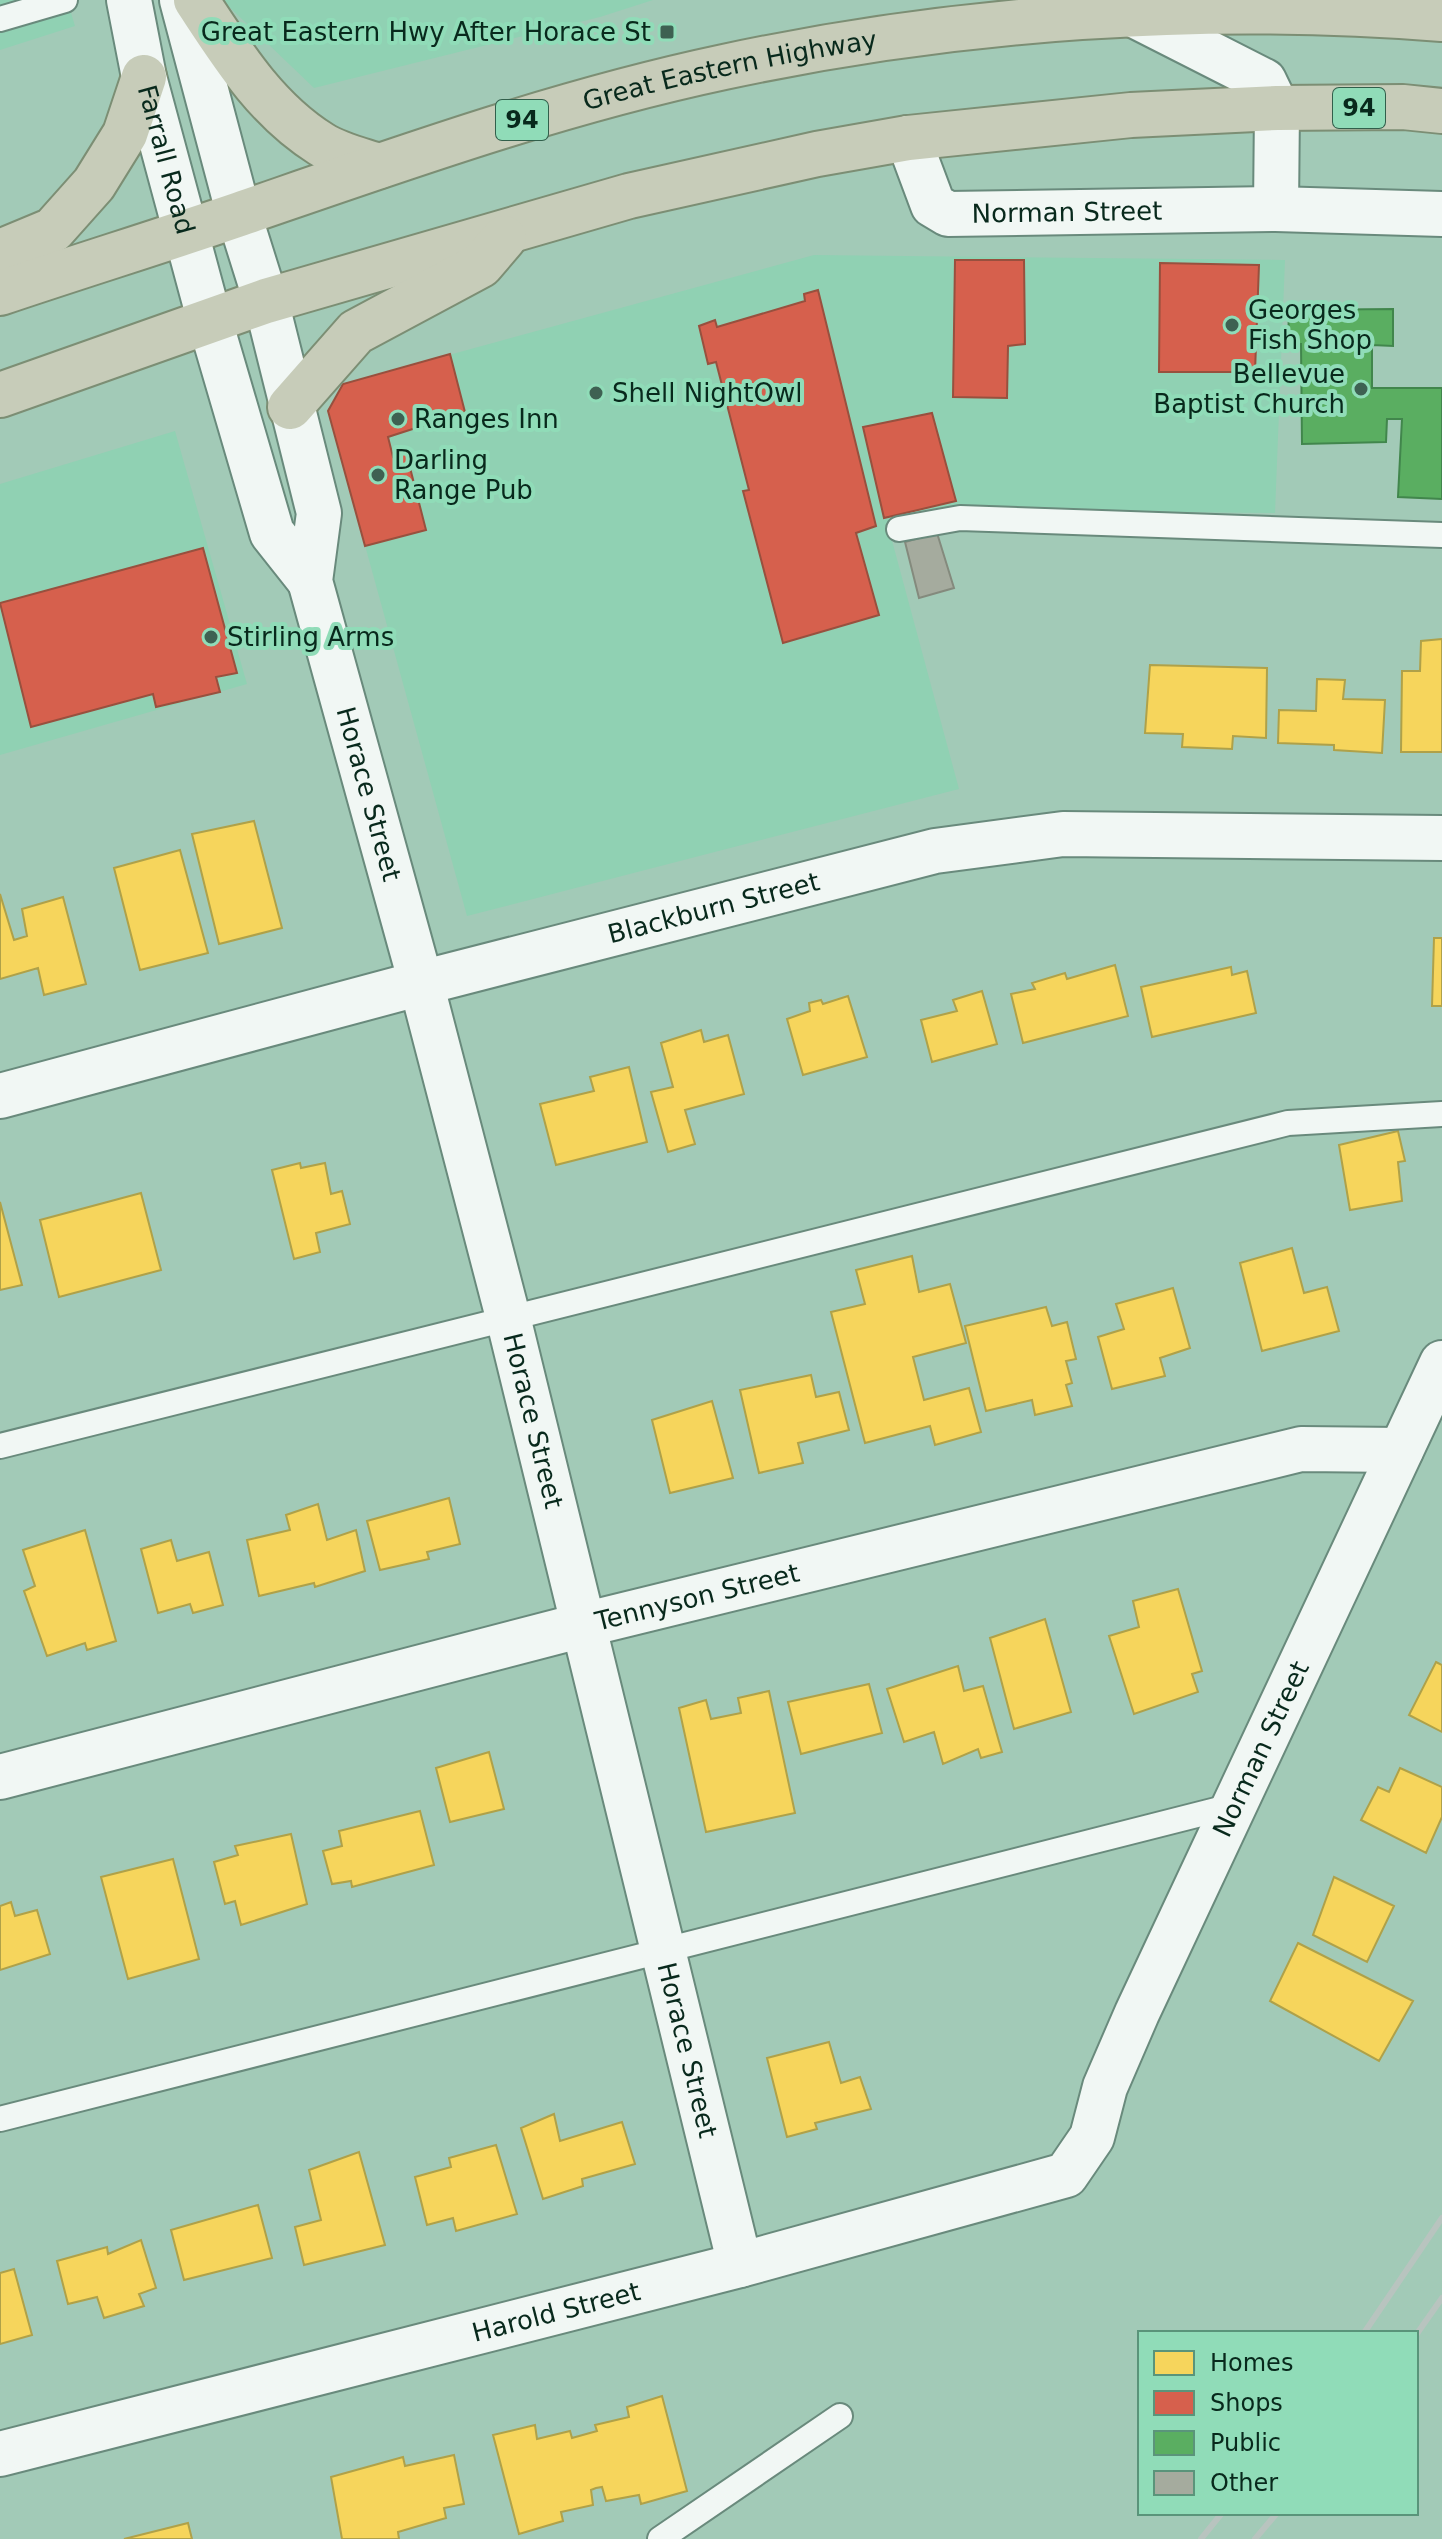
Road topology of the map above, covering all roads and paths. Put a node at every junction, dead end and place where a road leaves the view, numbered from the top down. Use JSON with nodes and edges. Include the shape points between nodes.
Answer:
{"nodes":[{"id":1,"x":65,"y":0,"type":"edge"},
{"id":2,"x":129,"y":0,"type":"edge"},
{"id":3,"x":182,"y":0,"type":"edge"},
{"id":4,"x":196,"y":0,"type":"edge"},
{"id":5,"x":1136,"y":16,"type":"junction"},
{"id":6,"x":0,"y":19,"type":"edge"},
{"id":7,"x":1442,"y":19,"type":"edge"},
{"id":8,"x":144,"y":77,"type":"junction"},
{"id":9,"x":1277,"y":108,"type":"junction"},
{"id":10,"x":1442,"y":111,"type":"edge"},
{"id":11,"x":908,"y":138,"type":"junction"},
{"id":12,"x":379,"y":166,"type":"junction"},
{"id":13,"x":1276,"y":209,"type":"junction"},
{"id":14,"x":1442,"y":214,"type":"edge"},
{"id":15,"x":239,"y":215,"type":"junction"},
{"id":16,"x":511,"y":230,"type":"junction"},
{"id":17,"x":184,"y":231,"type":"junction"},
{"id":18,"x":0,"y":252,"type":"edge"},
{"id":19,"x":0,"y":293,"type":"edge"},
{"id":20,"x":266,"y":301,"type":"junction"},
{"id":21,"x":209,"y":318,"type":"junction"},
{"id":22,"x":0,"y":395,"type":"edge"},
{"id":23,"x":290,"y":407,"type":"junction"},
{"id":24,"x":899,"y":529,"type":"dead end"},
{"id":25,"x":1442,"y":535,"type":"edge"},
{"id":26,"x":310,"y":581,"type":"junction"},
{"id":27,"x":1442,"y":838,"type":"edge"},
{"id":28,"x":421,"y":983,"type":"junction"},
{"id":29,"x":0,"y":1096,"type":"edge"},
{"id":30,"x":1442,"y":1114,"type":"edge"},
{"id":31,"x":508,"y":1317,"type":"junction"},
{"id":32,"x":1442,"y":1363,"type":"edge"},
{"id":33,"x":0,"y":1446,"type":"edge"},
{"id":34,"x":1401,"y":1450,"type":"junction"},
{"id":35,"x":583,"y":1625,"type":"junction"},
{"id":36,"x":0,"y":1777,"type":"edge"},
{"id":37,"x":1232,"y":1806,"type":"junction"},
{"id":38,"x":660,"y":1951,"type":"junction"},
{"id":39,"x":0,"y":2119,"type":"edge"},
{"id":40,"x":1092,"y":2137,"type":"joint"},
{"id":41,"x":740,"y":2265,"type":"junction"},
{"id":42,"x":840,"y":2416,"type":"dead end"},
{"id":43,"x":0,"y":2454,"type":"edge"},
{"id":44,"x":660,"y":2539,"type":"edge"}],
"edges":[{"from":1,"to":6,"type":"lane"},
{"from":2,"to":8,"type":"street","name":"Farrall Road"},
{"from":3,"to":15,"type":"street"},
{"from":4,"to":12,"type":"highway","via":[[246,75],[277,110],[323,146]]},
{"from":5,"to":7,"type":"highway","name":"Great Eastern Highway","number":"94","via":[[1256,12]]},
{"from":5,"to":9,"type":"street","via":[[1264,81]]},
{"from":5,"to":12,"type":"highway","name":"Great Eastern Highway","number":"94","via":[[888,37],[723,67],[510,123]]},
{"from":8,"to":17,"type":"street","name":"Farrall Road"},
{"from":8,"to":18,"type":"highway","via":[[125,134],[94,184],[53,230]]},
{"from":9,"to":10,"type":"highway","number":"94"},
{"from":9,"to":11,"type":"highway","number":"94","via":[[1131,115]]},
{"from":9,"to":13,"type":"street"},
{"from":11,"to":13,"type":"street","name":"Norman Street","via":[[933,205],[948,214]]},
{"from":11,"to":16,"type":"highway","number":"94","via":[[629,196]]},
{"from":12,"to":15,"type":"highway","name":"Great Eastern Highway","number":"94"},
{"from":13,"to":14,"type":"street","name":"Norman Street"},
{"from":15,"to":17,"type":"highway","name":"Great Eastern Highway","number":"94"},
{"from":15,"to":20,"type":"street"},
{"from":16,"to":20,"type":"highway","number":"94"},
{"from":16,"to":23,"type":"highway","via":[[481,265],[356,332]]},
{"from":17,"to":19,"type":"highway","name":"Great Eastern Highway","number":"94"},
{"from":17,"to":21,"type":"street","name":"Farrall Road"},
{"from":20,"to":21,"type":"highway","number":"94"},
{"from":20,"to":23,"type":"street","name":"Horace Street"},
{"from":21,"to":22,"type":"highway","number":"94"},
{"from":21,"to":26,"type":"street","name":"Horace Street","via":[[272,533]]},
{"from":23,"to":26,"type":"street","name":"Horace Street","via":[[319,513]]},
{"from":24,"to":25,"type":"lane","via":[[960,518]]},
{"from":26,"to":28,"type":"street","name":"Horace Street"},
{"from":27,"to":28,"type":"street","name":"Blackburn Street","via":[[1063,834],[935,851]]},
{"from":28,"to":29,"type":"street","name":"Blackburn Street"},
{"from":28,"to":31,"type":"street","name":"Horace Street"},
{"from":30,"to":31,"type":"lane","via":[[1288,1123]]},
{"from":31,"to":33,"type":"lane"},
{"from":31,"to":35,"type":"street","name":"Horace Street"},
{"from":32,"to":34,"type":"street","name":"Norman Street"},
{"from":34,"to":35,"type":"street","name":"Tennyson Street","via":[[1301,1449]]},
{"from":34,"to":37,"type":"street","name":"Norman Street"},
{"from":35,"to":36,"type":"street","name":"Tennyson Street"},
{"from":35,"to":38,"type":"street","name":"Horace Street"},
{"from":37,"to":38,"type":"lane"},
{"from":37,"to":40,"type":"street","name":"Norman Street","via":[[1105,2087]]},
{"from":38,"to":39,"type":"lane"},
{"from":38,"to":41,"type":"street","name":"Horace Street"},
{"from":40,"to":41,"type":"street","name":"Harold Street","via":[[1076,2165],[1055,2180]]},
{"from":41,"to":43,"type":"street","name":"Harold Street"},
{"from":42,"to":44,"type":"lane"}]}
